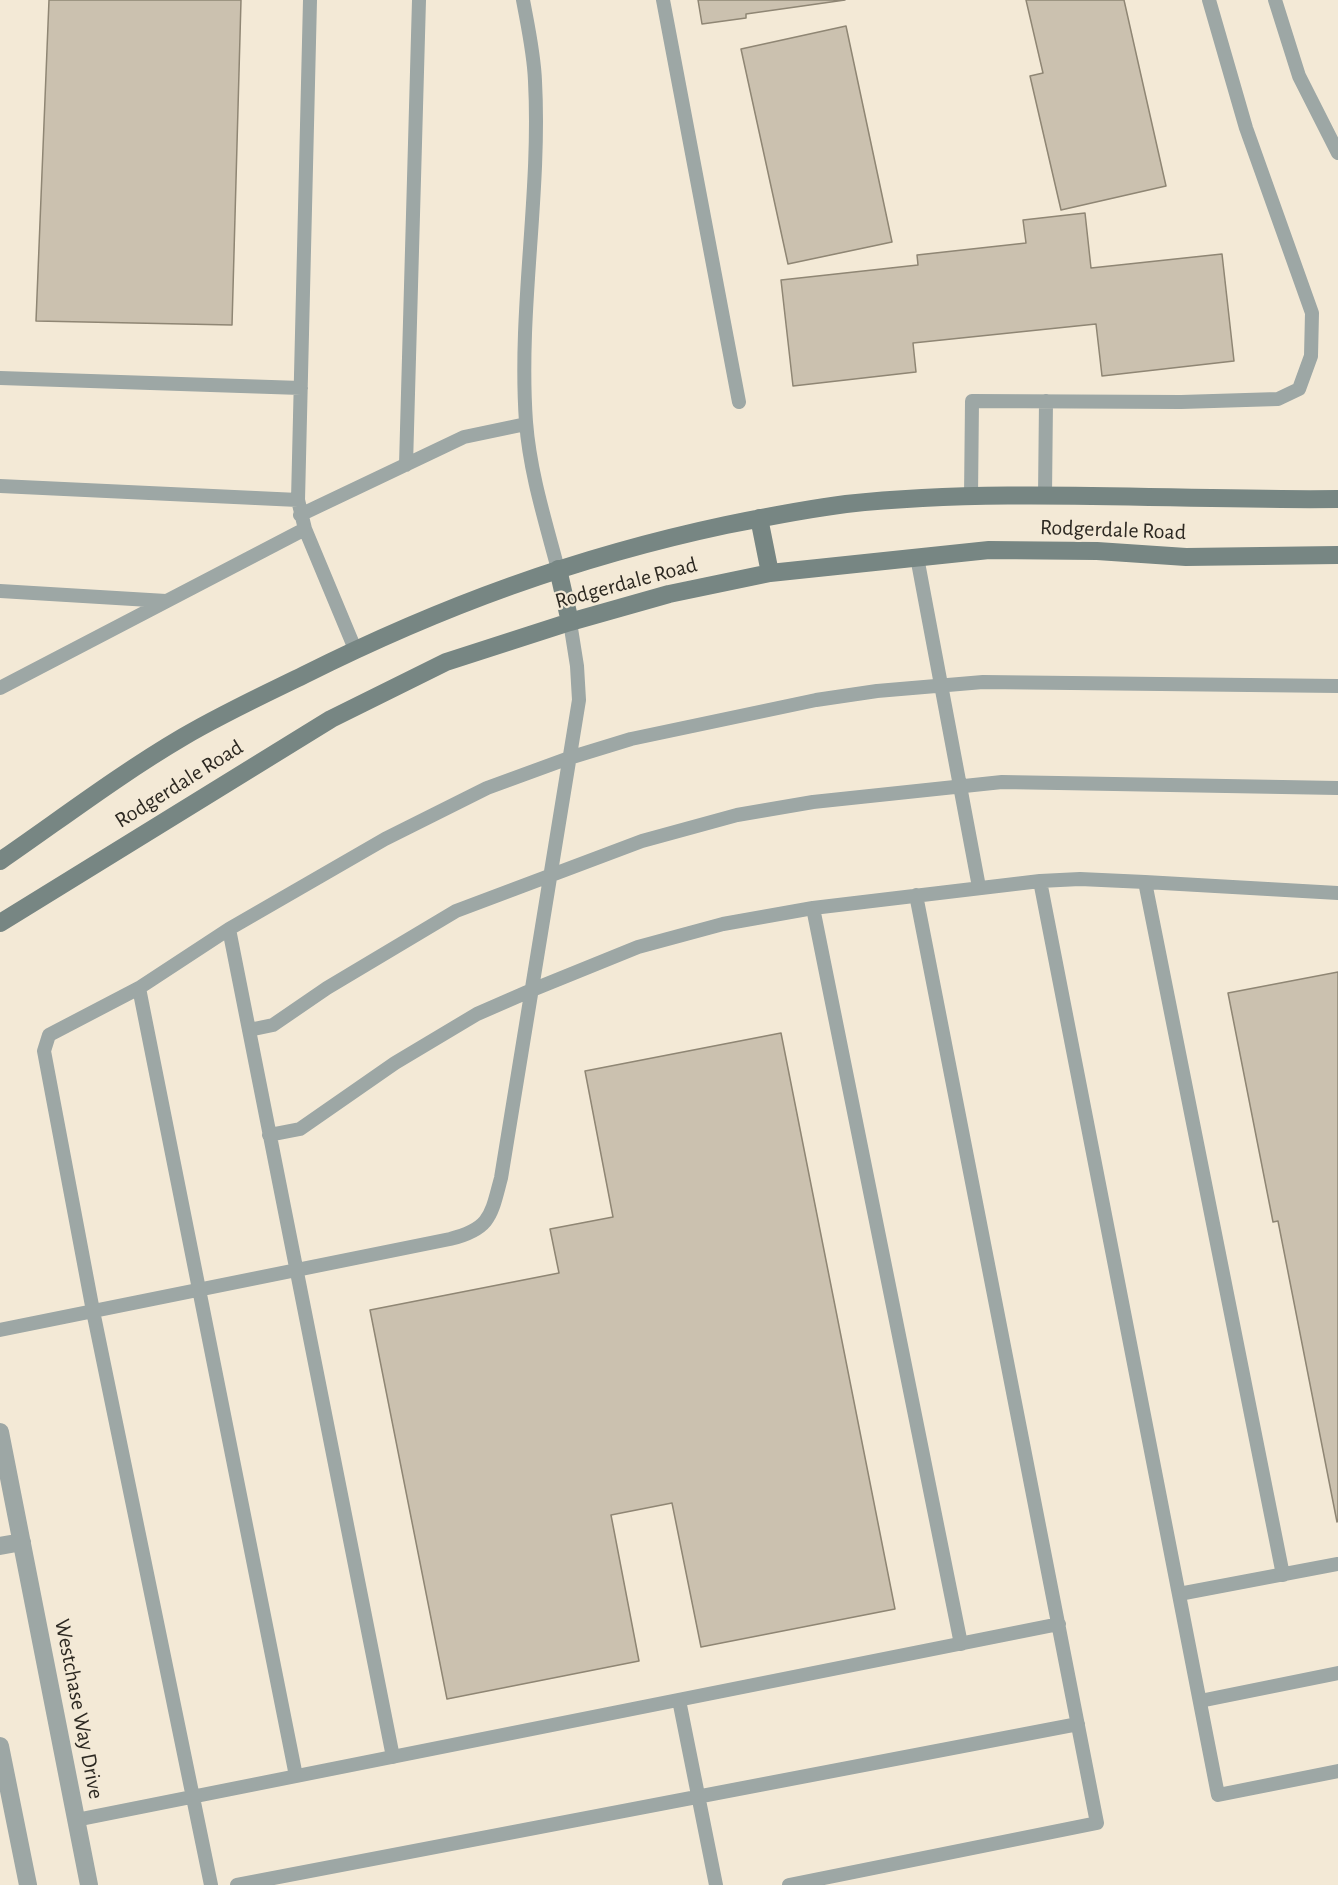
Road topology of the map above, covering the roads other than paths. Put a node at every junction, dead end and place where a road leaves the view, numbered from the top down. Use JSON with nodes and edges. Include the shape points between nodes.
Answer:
{"nodes":[{"id":1,"x":310,"y":0,"type":"edge"},
{"id":2,"x":419,"y":0,"type":"edge"},
{"id":3,"x":523,"y":0,"type":"edge"},
{"id":4,"x":663,"y":0,"type":"edge"},
{"id":5,"x":1209,"y":0,"type":"edge"},
{"id":6,"x":1275,"y":0,"type":"edge"},
{"id":7,"x":1338,"y":153,"type":"edge"},
{"id":8,"x":0,"y":378,"type":"edge"},
{"id":9,"x":301,"y":388,"type":"junction"},
{"id":10,"x":1046,"y":401,"type":"junction"},
{"id":11,"x":739,"y":402,"type":"dead end"},
{"id":12,"x":526,"y":424,"type":"junction"},
{"id":13,"x":406,"y":465,"type":"junction"},
{"id":14,"x":0,"y":486,"type":"edge"},
{"id":15,"x":1045,"y":496,"type":"junction"},
{"id":16,"x":971,"y":497,"type":"junction"},
{"id":17,"x":1338,"y":499,"type":"edge"},
{"id":18,"x":298,"y":500,"type":"junction"},
{"id":19,"x":300,"y":515,"type":"junction"},
{"id":20,"x":759,"y":518,"type":"junction"},
{"id":21,"x":305,"y":529,"type":"junction"},
{"id":22,"x":1338,"y":555,"type":"edge"},
{"id":23,"x":917,"y":557,"type":"junction"},
{"id":24,"x":558,"y":569,"type":"junction"},
{"id":25,"x":770,"y":573,"type":"junction"},
{"id":26,"x":0,"y":591,"type":"edge"},
{"id":27,"x":167,"y":601,"type":"junction"},
{"id":28,"x":570,"y":622,"type":"junction"},
{"id":29,"x":355,"y":649,"type":"junction"},
{"id":30,"x":941,"y":685,"type":"junction"},
{"id":31,"x":1338,"y":686,"type":"edge"},
{"id":32,"x":0,"y":688,"type":"edge"},
{"id":33,"x":569,"y":758,"type":"junction"},
{"id":34,"x":960,"y":786,"type":"junction"},
{"id":35,"x":1338,"y":788,"type":"edge"},
{"id":36,"x":0,"y":861,"type":"edge"},
{"id":37,"x":550,"y":875,"type":"junction"},
{"id":38,"x":1040,"y":881,"type":"junction"},
{"id":39,"x":1145,"y":882,"type":"junction"},
{"id":40,"x":979,"y":887,"type":"junction"},
{"id":41,"x":1338,"y":893,"type":"edge"},
{"id":42,"x":916,"y":895,"type":"junction"},
{"id":43,"x":813,"y":908,"type":"junction"},
{"id":44,"x":0,"y":923,"type":"edge"},
{"id":45,"x":229,"y":930,"type":"junction"},
{"id":46,"x":139,"y":987,"type":"junction"},
{"id":47,"x":532,"y":990,"type":"junction"},
{"id":48,"x":249,"y":1030,"type":"junction"},
{"id":49,"x":270,"y":1135,"type":"junction"},
{"id":50,"x":296,"y":1270,"type":"junction"},
{"id":51,"x":199,"y":1290,"type":"junction"},
{"id":52,"x":93,"y":1311,"type":"junction"},
{"id":53,"x":0,"y":1330,"type":"edge"},
{"id":54,"x":0,"y":1432,"type":"edge"},
{"id":55,"x":22,"y":1542,"type":"junction"},
{"id":56,"x":0,"y":1546,"type":"edge"},
{"id":57,"x":1338,"y":1564,"type":"edge"},
{"id":58,"x":1283,"y":1575,"type":"junction"},
{"id":59,"x":1179,"y":1594,"type":"junction"},
{"id":60,"x":1059,"y":1624,"type":"junction"},
{"id":61,"x":961,"y":1644,"type":"junction"},
{"id":62,"x":1338,"y":1673,"type":"edge"},
{"id":63,"x":679,"y":1700,"type":"junction"},
{"id":64,"x":1200,"y":1701,"type":"junction"},
{"id":65,"x":1078,"y":1724,"type":"junction"},
{"id":66,"x":0,"y":1746,"type":"edge"},
{"id":67,"x":393,"y":1757,"type":"junction"},
{"id":68,"x":1338,"y":1771,"type":"edge"},
{"id":69,"x":296,"y":1776,"type":"junction"},
{"id":70,"x":698,"y":1796,"type":"junction"},
{"id":71,"x":192,"y":1797,"type":"junction"},
{"id":72,"x":76,"y":1820,"type":"junction"},
{"id":73,"x":28,"y":1885,"type":"edge"},
{"id":74,"x":89,"y":1885,"type":"edge"},
{"id":75,"x":211,"y":1885,"type":"edge"},
{"id":76,"x":237,"y":1885,"type":"edge"},
{"id":77,"x":716,"y":1885,"type":"edge"},
{"id":78,"x":789,"y":1885,"type":"edge"}],
"edges":[{"from":1,"to":9,"type":"lane"},
{"from":2,"to":13,"type":"lane"},
{"from":3,"to":12,"type":"lane","via":[[535,80],[524,380]]},
{"from":4,"to":11,"type":"lane"},
{"from":5,"to":10,"type":"lane","via":[[1246,128],[1312,313],[1311,356],[1299,389],[1278,399]]},
{"from":6,"to":7,"type":"lane","via":[[1299,76]]},
{"from":8,"to":9,"type":"lane"},
{"from":9,"to":18,"type":"lane"},
{"from":10,"to":15,"type":"lane"},
{"from":10,"to":16,"type":"lane","via":[[972,401]]},
{"from":12,"to":13,"type":"lane","via":[[464,437]]},
{"from":12,"to":24,"type":"lane","via":[[534,481]]},
{"from":13,"to":19,"type":"lane"},
{"from":14,"to":18,"type":"lane"},
{"from":15,"to":16,"type":"street","name":"Rodgerdale Road"},
{"from":15,"to":17,"type":"street","name":"Rodgerdale Road"},
{"from":16,"to":20,"type":"street","name":"Rodgerdale Road","via":[[844,505]]},
{"from":18,"to":19,"type":"lane"},
{"from":19,"to":21,"type":"lane"},
{"from":20,"to":24,"type":"street","name":"Rodgerdale Road","via":[[660,539]]},
{"from":20,"to":25,"type":"street"},
{"from":21,"to":27,"type":"lane"},
{"from":21,"to":29,"type":"lane"},
{"from":22,"to":23,"type":"street","name":"Rodgerdale Road","via":[[1186,557],[989,550]]},
{"from":23,"to":25,"type":"street","name":"Rodgerdale Road"},
{"from":23,"to":30,"type":"lane"},
{"from":24,"to":28,"type":"street"},
{"from":24,"to":29,"type":"street","name":"Rodgerdale Road","via":[[444,610]]},
{"from":25,"to":28,"type":"street","name":"Rodgerdale Road","via":[[669,594]]},
{"from":26,"to":27,"type":"lane"},
{"from":27,"to":32,"type":"lane"},
{"from":28,"to":33,"type":"lane","via":[[579,700]]},
{"from":28,"to":44,"type":"street","name":"Rodgerdale Road","via":[[446,662],[332,719]]},
{"from":29,"to":36,"type":"street","name":"Rodgerdale Road","via":[[185,736]]},
{"from":30,"to":31,"type":"lane","via":[[983,682]]},
{"from":30,"to":33,"type":"lane","via":[[816,700],[632,739]]},
{"from":30,"to":34,"type":"lane"},
{"from":33,"to":37,"type":"lane"},
{"from":33,"to":45,"type":"lane","via":[[487,788],[385,839]]},
{"from":34,"to":35,"type":"lane","via":[[1044,782]]},
{"from":34,"to":37,"type":"lane","via":[[813,802],[737,815],[642,841]]},
{"from":34,"to":40,"type":"lane"},
{"from":37,"to":47,"type":"lane"},
{"from":37,"to":48,"type":"lane","via":[[456,911],[273,1025]]},
{"from":38,"to":39,"type":"lane"},
{"from":38,"to":40,"type":"lane"},
{"from":38,"to":59,"type":"lane"},
{"from":39,"to":41,"type":"lane"},
{"from":39,"to":58,"type":"lane"},
{"from":40,"to":42,"type":"lane"},
{"from":42,"to":43,"type":"lane"},
{"from":42,"to":60,"type":"lane"},
{"from":43,"to":47,"type":"lane","via":[[723,924],[638,947]]},
{"from":43,"to":61,"type":"lane"},
{"from":45,"to":46,"type":"lane"},
{"from":45,"to":48,"type":"lane"},
{"from":46,"to":51,"type":"lane"},
{"from":46,"to":52,"type":"lane","via":[[49,1035],[44,1051]]},
{"from":47,"to":49,"type":"lane","via":[[477,1014],[430,1041],[300,1130]]},
{"from":47,"to":50,"type":"lane","via":[[501,1178],[490,1217],[472,1233]]},
{"from":48,"to":49,"type":"lane"},
{"from":49,"to":50,"type":"lane"},
{"from":50,"to":51,"type":"lane"},
{"from":50,"to":67,"type":"lane"},
{"from":51,"to":52,"type":"lane"},
{"from":51,"to":69,"type":"lane"},
{"from":52,"to":53,"type":"lane"},
{"from":52,"to":71,"type":"lane"},
{"from":54,"to":55,"type":"street","name":"Westchase Way Drive"},
{"from":55,"to":56,"type":"street"},
{"from":55,"to":72,"type":"street","name":"Westchase Way Drive"},
{"from":57,"to":58,"type":"lane"},
{"from":58,"to":59,"type":"lane"},
{"from":59,"to":64,"type":"lane"},
{"from":60,"to":61,"type":"lane"},
{"from":60,"to":65,"type":"lane"},
{"from":61,"to":63,"type":"lane"},
{"from":62,"to":64,"type":"lane"},
{"from":63,"to":67,"type":"lane"},
{"from":63,"to":70,"type":"lane"},
{"from":64,"to":68,"type":"lane","via":[[1218,1795]]},
{"from":65,"to":70,"type":"lane"},
{"from":65,"to":78,"type":"lane","via":[[1097,1823]]},
{"from":66,"to":73,"type":"street"},
{"from":67,"to":69,"type":"lane"},
{"from":69,"to":71,"type":"lane"},
{"from":70,"to":76,"type":"lane"},
{"from":70,"to":77,"type":"lane"},
{"from":71,"to":72,"type":"lane"},
{"from":71,"to":75,"type":"lane"},
{"from":72,"to":74,"type":"street","name":"Westchase Way Drive"}]}
